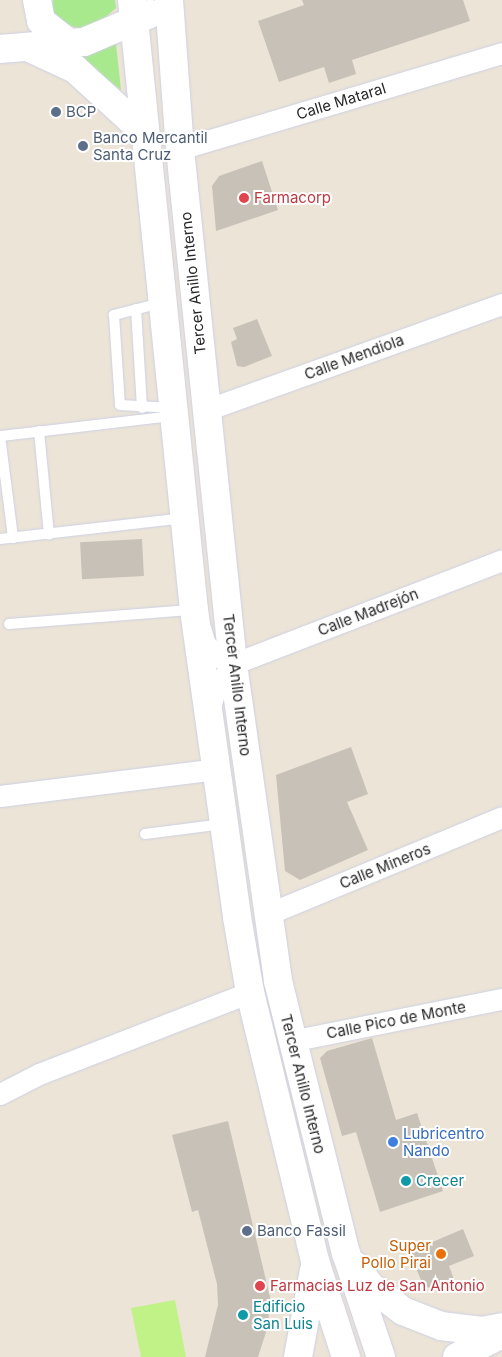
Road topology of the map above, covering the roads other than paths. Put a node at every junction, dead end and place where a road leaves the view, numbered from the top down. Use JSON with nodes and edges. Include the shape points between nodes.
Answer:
{"nodes":[{"id":1,"x":37,"y":0,"type":"edge"},
{"id":2,"x":169,"y":2,"type":"edge"},
{"id":3,"x":133,"y":11,"type":"edge"},
{"id":4,"x":69,"y":43,"type":"junction"},
{"id":5,"x":12,"y":47,"type":"edge"},
{"id":6,"x":502,"y":53,"type":"edge"},
{"id":7,"x":143,"y":132,"type":"junction"},
{"id":8,"x":180,"y":149,"type":"junction"},
{"id":9,"x":162,"y":302,"type":"junction"},
{"id":10,"x":502,"y":304,"type":"edge"},
{"id":11,"x":136,"y":309,"type":"junction"},
{"id":12,"x":142,"y":408,"type":"junction"},
{"id":13,"x":206,"y":410,"type":"junction"},
{"id":14,"x":173,"y":412,"type":"junction"},
{"id":15,"x":39,"y":431,"type":"junction"},
{"id":16,"x":1,"y":436,"type":"edge"},
{"id":17,"x":184,"y":518,"type":"junction"},
{"id":18,"x":49,"y":535,"type":"junction"},
{"id":19,"x":14,"y":538,"type":"junction"},
{"id":20,"x":0,"y":539,"type":"edge"},
{"id":21,"x":502,"y":560,"type":"edge"},
{"id":22,"x":194,"y":610,"type":"junction"},
{"id":23,"x":9,"y":624,"type":"dead end"},
{"id":24,"x":233,"y":664,"type":"junction"},
{"id":25,"x":209,"y":721,"type":"junction"},
{"id":26,"x":216,"y":769,"type":"junction"},
{"id":27,"x":0,"y":796,"type":"edge"},
{"id":28,"x":502,"y":817,"type":"edge"},
{"id":29,"x":224,"y":824,"type":"junction"},
{"id":30,"x":145,"y":834,"type":"dead end"},
{"id":31,"x":268,"y":914,"type":"junction"},
{"id":32,"x":236,"y":917,"type":"junction"},
{"id":33,"x":278,"y":981,"type":"junction"},
{"id":34,"x":250,"y":992,"type":"junction"},
{"id":35,"x":502,"y":999,"type":"edge"},
{"id":36,"x":291,"y":1041,"type":"junction"},
{"id":37,"x":0,"y":1094,"type":"edge"},
{"id":38,"x":346,"y":1253,"type":"junction"},
{"id":39,"x":315,"y":1261,"type":"junction"},
{"id":40,"x":502,"y":1328,"type":"edge"},
{"id":41,"x":502,"y":1334,"type":"edge"},
{"id":42,"x":298,"y":1357,"type":"edge"},
{"id":43,"x":346,"y":1357,"type":"edge"},
{"id":44,"x":381,"y":1357,"type":"edge"},
{"id":45,"x":457,"y":1357,"type":"edge"}],
"edges":[{"from":1,"to":4,"type":"main road","via":[[41,21]]},
{"from":2,"to":3,"type":"main road"},
{"from":2,"to":8,"type":"main road","name":"Tercer Anillo Interno"},
{"from":3,"to":4,"type":"main road","via":[[101,36]]},
{"from":3,"to":7,"type":"main road","name":"Tercer Anillo Interno"},
{"from":4,"to":5,"type":"main road"},
{"from":5,"to":7,"type":"main road","via":[[75,69]]},
{"from":6,"to":8,"type":"street","name":"Calle Mataral"},
{"from":7,"to":9,"type":"main road","name":"Tercer Anillo Interno"},
{"from":8,"to":13,"type":"main road","name":"Tercer Anillo Interno"},
{"from":9,"to":11,"type":"lane"},
{"from":9,"to":14,"type":"main road","name":"Tercer Anillo Interno"},
{"from":10,"to":13,"type":"street","name":"Calle Mendiola"},
{"from":11,"to":12,"type":"lane"},
{"from":11,"to":12,"type":"lane","via":[[114,318],[121,407]]},
{"from":12,"to":14,"type":"lane"},
{"from":13,"to":24,"type":"main road","name":"Tercer Anillo Interno"},
{"from":14,"to":15,"type":"lane"},
{"from":14,"to":17,"type":"main road","name":"Tercer Anillo Interno"},
{"from":15,"to":16,"type":"lane"},
{"from":15,"to":18,"type":"lane"},
{"from":16,"to":19,"type":"lane"},
{"from":17,"to":18,"type":"lane"},
{"from":17,"to":22,"type":"main road","name":"Tercer Anillo Interno"},
{"from":18,"to":19,"type":"lane"},
{"from":19,"to":20,"type":"lane"},
{"from":21,"to":24,"type":"street","name":"Calle Madrejón"},
{"from":22,"to":23,"type":"lane"},
{"from":22,"to":24,"type":"street","via":[[205,644],[217,656]]},
{"from":22,"to":25,"type":"main road","name":"Tercer Anillo Interno"},
{"from":24,"to":25,"type":"street","via":[[215,689]]},
{"from":24,"to":31,"type":"main road","name":"Tercer Anillo Interno"},
{"from":25,"to":26,"type":"main road","name":"Tercer Anillo Interno"},
{"from":26,"to":27,"type":"street"},
{"from":26,"to":29,"type":"main road","name":"Tercer Anillo Interno"},
{"from":28,"to":31,"type":"street","name":"Calle Mineros"},
{"from":29,"to":30,"type":"lane"},
{"from":29,"to":32,"type":"main road","name":"Tercer Anillo Interno"},
{"from":31,"to":33,"type":"main road","name":"Tercer Anillo Interno"},
{"from":32,"to":33,"type":"main road","via":[[248,913],[254,916]]},
{"from":32,"to":34,"type":"main road","name":"Tercer Anillo Interno"},
{"from":33,"to":36,"type":"main road","name":"Tercer Anillo Interno"},
{"from":34,"to":37,"type":"street","via":[[39,1074]]},
{"from":34,"to":39,"type":"main road","name":"Tercer Anillo Interno"},
{"from":35,"to":36,"type":"street","name":"Calle Pico de Monte"},
{"from":36,"to":38,"type":"main road","name":"Tercer Anillo Interno"},
{"from":38,"to":40,"type":"main road","via":[[370,1286],[403,1311],[441,1326],[482,1331]]},
{"from":38,"to":44,"type":"main road","name":"Tercer Anillo Interno"},
{"from":39,"to":42,"type":"main road","via":[[308,1317]]},
{"from":39,"to":43,"type":"main road","name":"Tercer Anillo Interno"},
{"from":41,"to":45,"type":"main road"}]}
